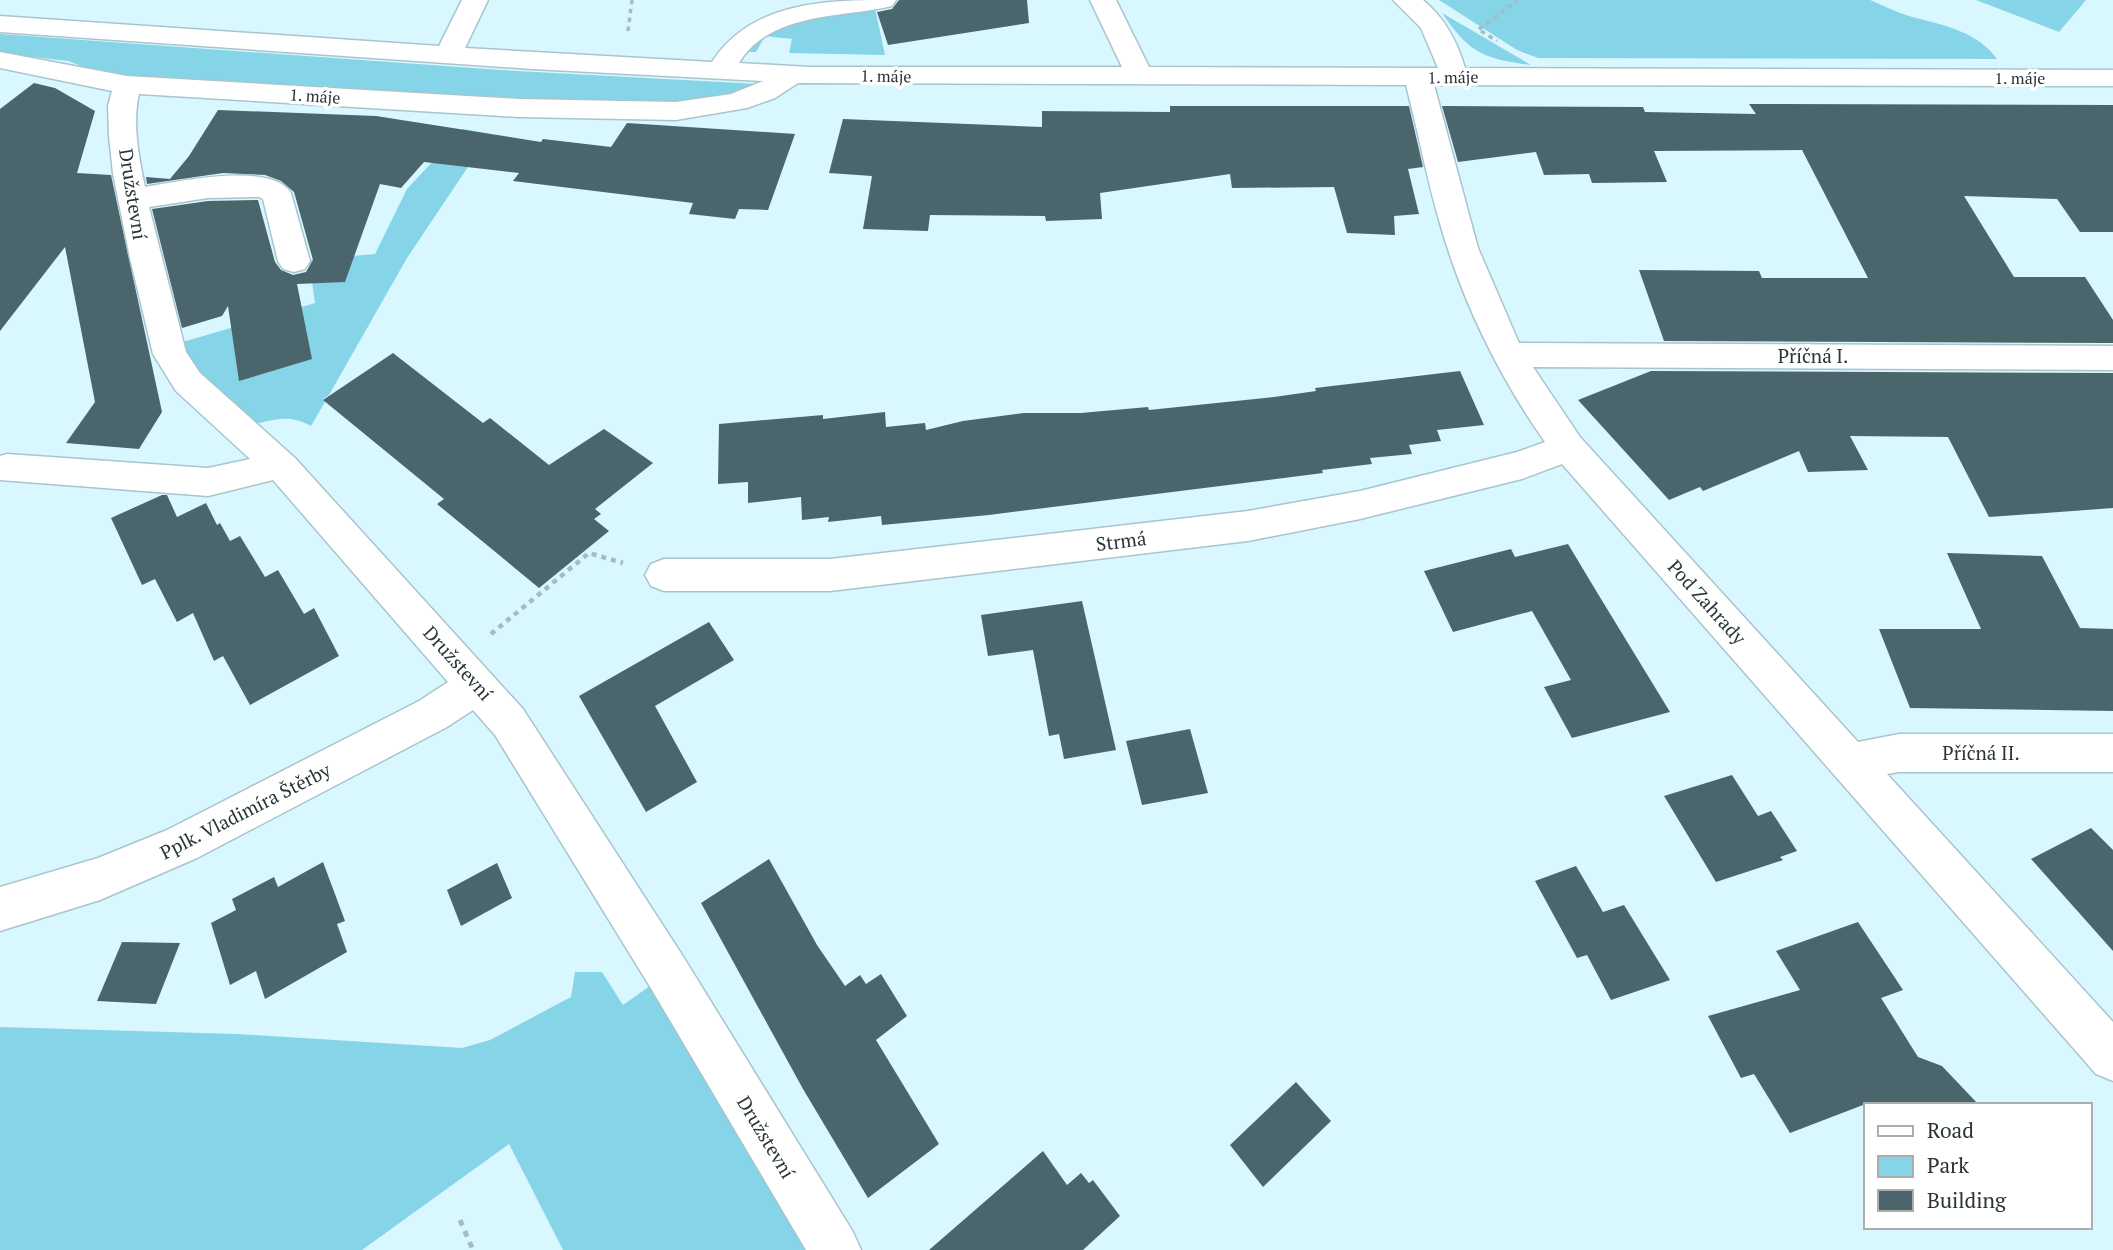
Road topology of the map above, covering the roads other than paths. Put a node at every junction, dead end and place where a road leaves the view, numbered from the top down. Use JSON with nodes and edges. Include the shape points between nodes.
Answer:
{"nodes":[{"id":1,"x":475,"y":0,"type":"edge"},
{"id":2,"x":883,"y":0,"type":"edge"},
{"id":3,"x":1103,"y":0,"type":"edge"},
{"id":4,"x":1406,"y":0,"type":"edge"},
{"id":5,"x":774,"y":10,"type":"edge"},
{"id":6,"x":0,"y":24,"type":"edge"},
{"id":7,"x":448,"y":55,"type":"junction"},
{"id":8,"x":0,"y":60,"type":"edge"},
{"id":9,"x":720,"y":71,"type":"junction"},
{"id":10,"x":793,"y":74,"type":"junction"},
{"id":11,"x":1137,"y":77,"type":"junction"},
{"id":12,"x":1436,"y":77,"type":"junction"},
{"id":13,"x":2113,"y":78,"type":"edge"},
{"id":14,"x":127,"y":85,"type":"junction"},
{"id":15,"x":134,"y":199,"type":"junction"},
{"id":16,"x":293,"y":261,"type":"dead end"},
{"id":17,"x":1512,"y":355,"type":"junction"},
{"id":18,"x":2113,"y":358,"type":"edge"},
{"id":19,"x":1568,"y":447,"type":"junction"},
{"id":20,"x":276,"y":463,"type":"junction"},
{"id":21,"x":7,"y":468,"type":"dead end"},
{"id":22,"x":664,"y":575,"type":"dead end"},
{"id":23,"x":478,"y":684,"type":"junction"},
{"id":24,"x":2113,"y":753,"type":"edge"},
{"id":25,"x":1850,"y":762,"type":"junction"},
{"id":26,"x":0,"y":909,"type":"edge"},
{"id":27,"x":2113,"y":1057,"type":"edge"},
{"id":28,"x":835,"y":1250,"type":"edge"}],
"edges":[{"from":1,"to":7,"type":"street"},
{"from":2,"to":5,"type":"street"},
{"from":3,"to":11,"type":"street","via":[[1134,61]]},
{"from":4,"to":12,"type":"street","name":"Pod Zahrady","via":[[1439,33]]},
{"from":5,"to":9,"type":"street"},
{"from":6,"to":7,"type":"street","name":"1. máje"},
{"from":7,"to":9,"type":"street","name":"1. máje"},
{"from":8,"to":14,"type":"street","name":"1. máje"},
{"from":9,"to":10,"type":"street","name":"1. máje"},
{"from":10,"to":11,"type":"street","name":"1. máje"},
{"from":10,"to":14,"type":"street","name":"1. máje","via":[[763,94],[676,111],[519,108]]},
{"from":11,"to":12,"type":"street","name":"1. máje"},
{"from":12,"to":13,"type":"street","name":"1. máje"},
{"from":12,"to":17,"type":"street","name":"Pod Zahrady","via":[[1453,220],[1477,285]]},
{"from":14,"to":15,"type":"street","name":"Družstevní","via":[[122,100],[124,142]]},
{"from":15,"to":16,"type":"street","via":[[246,184],[268,187],[276,193]]},
{"from":15,"to":20,"type":"street","name":"Družstevní","via":[[142,255],[178,369]]},
{"from":17,"to":18,"type":"street","name":"Příčná I."},
{"from":17,"to":19,"type":"street","name":"Pod Zahrady","via":[[1545,417]]},
{"from":19,"to":22,"type":"street","name":"Strmá","via":[[1522,465],[1387,499],[1248,526],[830,575]]},
{"from":19,"to":25,"type":"street","name":"Pod Zahrady"},
{"from":20,"to":21,"type":"street","via":[[257,472],[208,482]]},
{"from":20,"to":23,"type":"street","name":"Družstevní"},
{"from":23,"to":26,"type":"street","name":"Pplk. Vladimíra Štěrby","via":[[433,714],[171,849],[100,879]]},
{"from":23,"to":28,"type":"street","name":"Družstevní","via":[[509,722],[668,974]]},
{"from":24,"to":25,"type":"street","name":"Příčná II.","via":[[1899,753]]},
{"from":25,"to":27,"type":"street","name":"Pod Zahrady"}]}
